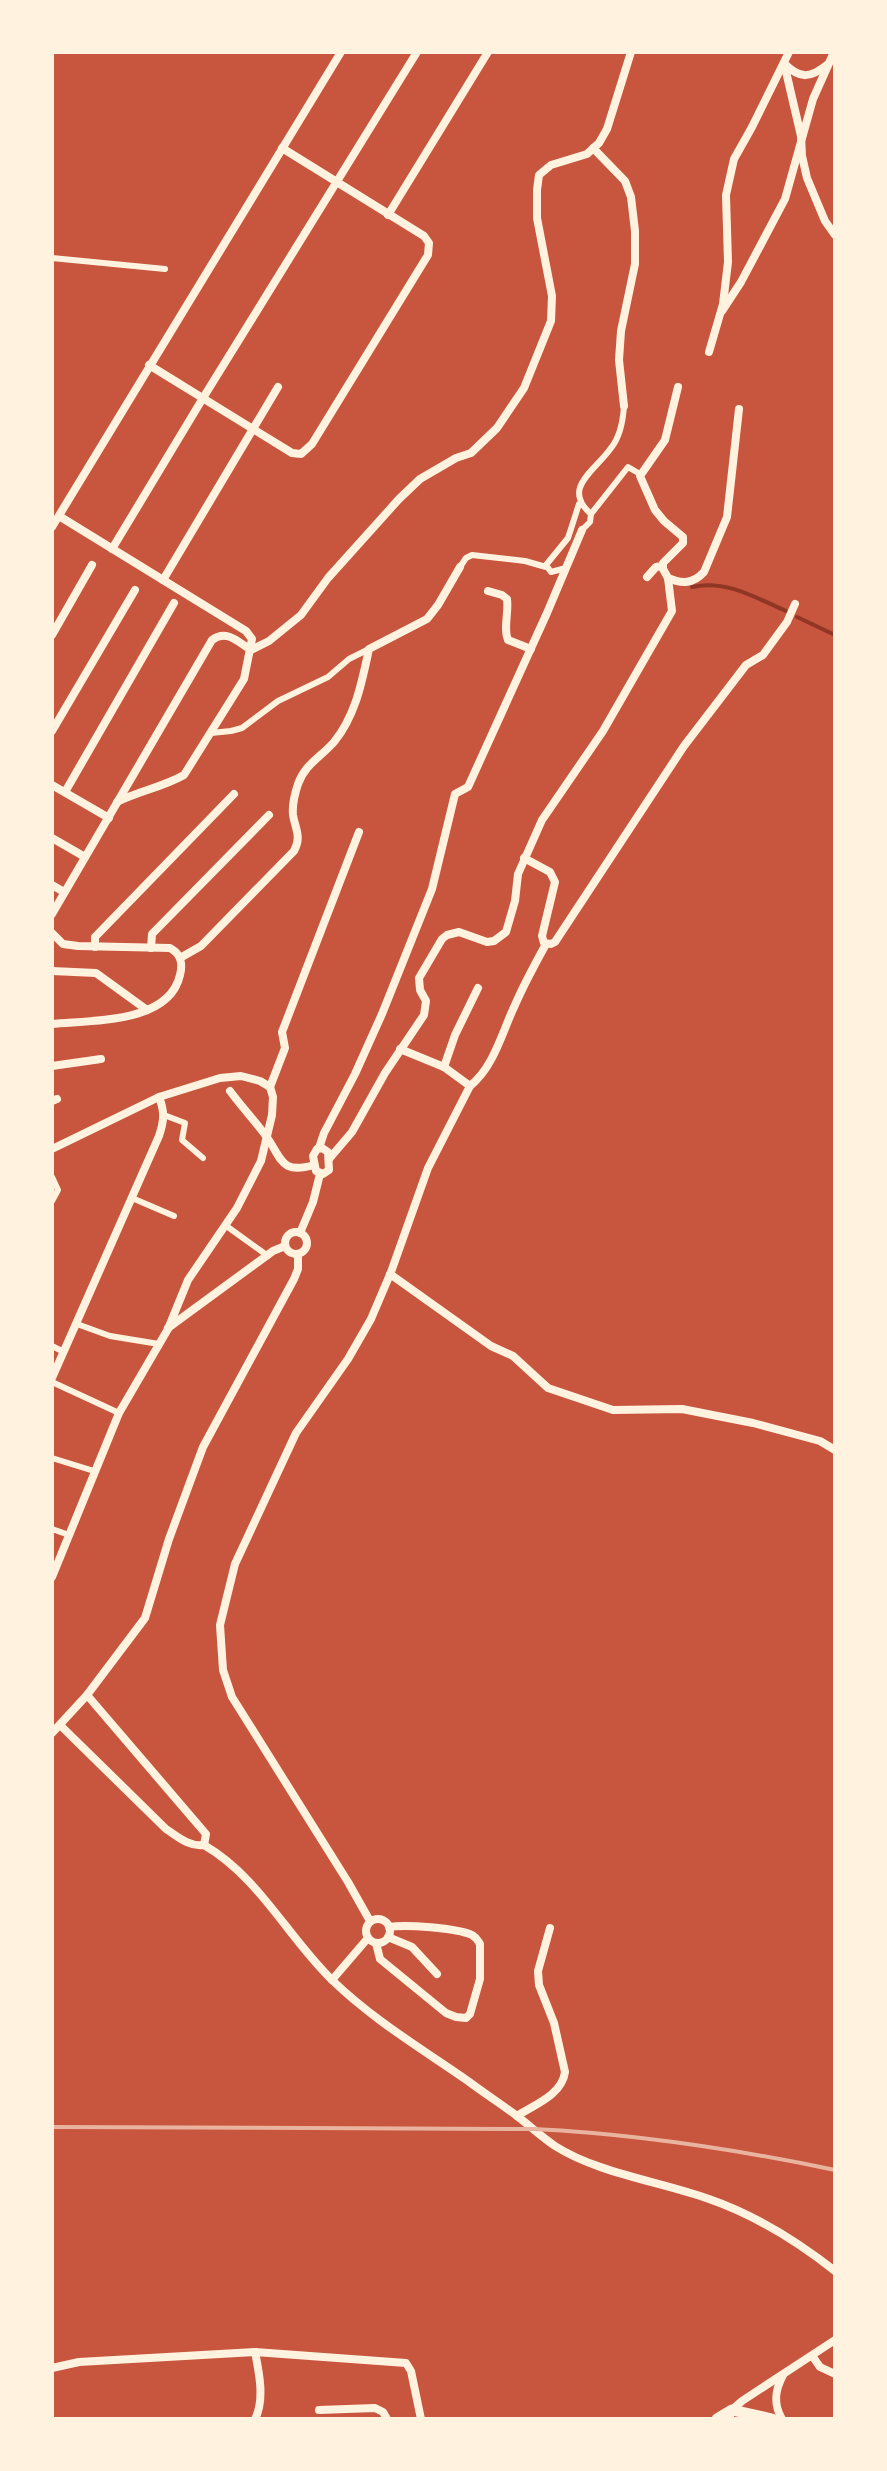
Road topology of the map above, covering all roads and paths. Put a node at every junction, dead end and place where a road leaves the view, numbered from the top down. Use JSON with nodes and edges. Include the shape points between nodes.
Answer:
{"nodes":[{"id":1,"x":341,"y":52,"type":"edge"},
{"id":2,"x":417,"y":52,"type":"edge"},
{"id":3,"x":488,"y":52,"type":"edge"},
{"id":4,"x":631,"y":52,"type":"edge"},
{"id":5,"x":789,"y":52,"type":"edge"},
{"id":6,"x":834,"y":52,"type":"edge"},
{"id":7,"x":784,"y":63,"type":"junction"},
{"id":8,"x":829,"y":63,"type":"junction"},
{"id":9,"x":801,"y":136,"type":"junction"},
{"id":10,"x":282,"y":148,"type":"junction"},
{"id":11,"x":593,"y":148,"type":"junction"},
{"id":12,"x":335,"y":183,"type":"junction"},
{"id":13,"x":388,"y":215,"type":"junction"},
{"id":14,"x":835,"y":235,"type":"edge"},
{"id":15,"x":52,"y":258,"type":"edge"},
{"id":16,"x":165,"y":269,"type":"dead end"},
{"id":17,"x":720,"y":315,"type":"junction"},
{"id":18,"x":709,"y":352,"type":"dead end"},
{"id":19,"x":149,"y":365,"type":"junction"},
{"id":20,"x":278,"y":387,"type":"dead end"},
{"id":21,"x":678,"y":387,"type":"dead end"},
{"id":22,"x":203,"y":398,"type":"junction"},
{"id":23,"x":624,"y":406,"type":"joint"},
{"id":24,"x":739,"y":409,"type":"dead end"},
{"id":25,"x":253,"y":429,"type":"junction"},
{"id":26,"x":640,"y":474,"type":"junction"},
{"id":27,"x":579,"y":504,"type":"junction"},
{"id":28,"x":591,"y":514,"type":"junction"},
{"id":29,"x":59,"y":516,"type":"junction"},
{"id":30,"x":52,"y":527,"type":"edge"},
{"id":31,"x":582,"y":530,"type":"joint"},
{"id":32,"x":112,"y":549,"type":"junction"},
{"id":33,"x":92,"y":565,"type":"dead end"},
{"id":34,"x":662,"y":566,"type":"junction"},
{"id":35,"x":460,"y":567,"type":"joint"},
{"id":36,"x":546,"y":567,"type":"junction"},
{"id":37,"x":567,"y":568,"type":"junction"},
{"id":38,"x":647,"y":577,"type":"dead end"},
{"id":39,"x":668,"y":578,"type":"junction"},
{"id":40,"x":163,"y":580,"type":"junction"},
{"id":41,"x":135,"y":590,"type":"dead end"},
{"id":42,"x":488,"y":591,"type":"dead end"},
{"id":43,"x":174,"y":603,"type":"dead end"},
{"id":44,"x":795,"y":604,"type":"dead end"},
{"id":45,"x":52,"y":635,"type":"edge"},
{"id":46,"x":369,"y":649,"type":"junction"},
{"id":47,"x":531,"y":649,"type":"junction"},
{"id":48,"x":251,"y":650,"type":"junction"},
{"id":49,"x":52,"y":731,"type":"edge"},
{"id":50,"x":211,"y":733,"type":"junction"},
{"id":51,"x":52,"y":785,"type":"edge"},
{"id":52,"x":65,"y":792,"type":"junction"},
{"id":53,"x":234,"y":794,"type":"dead end"},
{"id":54,"x":117,"y":802,"type":"junction"},
{"id":55,"x":269,"y":815,"type":"dead end"},
{"id":56,"x":109,"y":818,"type":"junction"},
{"id":57,"x":359,"y":832,"type":"dead end"},
{"id":58,"x":52,"y":838,"type":"edge"},
{"id":59,"x":85,"y":857,"type":"junction"},
{"id":60,"x":524,"y":858,"type":"junction"},
{"id":61,"x":52,"y":885,"type":"edge"},
{"id":62,"x":64,"y":892,"type":"junction"},
{"id":63,"x":52,"y":914,"type":"edge"},
{"id":64,"x":52,"y":933,"type":"edge"},
{"id":65,"x":546,"y":944,"type":"junction"},
{"id":66,"x":95,"y":947,"type":"junction"},
{"id":67,"x":151,"y":948,"type":"junction"},
{"id":68,"x":180,"y":958,"type":"junction"},
{"id":69,"x":52,"y":971,"type":"edge"},
{"id":70,"x":478,"y":988,"type":"dead end"},
{"id":71,"x":147,"y":1010,"type":"junction"},
{"id":72,"x":52,"y":1024,"type":"edge"},
{"id":73,"x":400,"y":1049,"type":"junction"},
{"id":74,"x":101,"y":1059,"type":"dead end"},
{"id":75,"x":52,"y":1066,"type":"edge"},
{"id":76,"x":444,"y":1067,"type":"junction"},
{"id":77,"x":220,"y":1078,"type":"junction"},
{"id":78,"x":470,"y":1086,"type":"junction"},
{"id":79,"x":270,"y":1087,"type":"junction"},
{"id":80,"x":230,"y":1091,"type":"joint"},
{"id":81,"x":159,"y":1097,"type":"junction"},
{"id":82,"x":164,"y":1115,"type":"junction"},
{"id":83,"x":267,"y":1137,"type":"junction"},
{"id":84,"x":319,"y":1148,"type":"junction"},
{"id":85,"x":52,"y":1149,"type":"edge"},
{"id":86,"x":203,"y":1158,"type":"dead end"},
{"id":87,"x":329,"y":1159,"type":"junction"},
{"id":88,"x":314,"y":1165,"type":"junction"},
{"id":89,"x":320,"y":1174,"type":"junction"},
{"id":90,"x":52,"y":1177,"type":"edge"},
{"id":91,"x":232,"y":1194,"type":"dead end"},
{"id":92,"x":132,"y":1198,"type":"junction"},
{"id":93,"x":52,"y":1201,"type":"edge"},
{"id":94,"x":239,"y":1204,"type":"junction"},
{"id":95,"x":174,"y":1216,"type":"dead end"},
{"id":96,"x":225,"y":1225,"type":"junction"},
{"id":97,"x":300,"y":1233,"type":"junction"},
{"id":98,"x":203,"y":1237,"type":"dead end"},
{"id":99,"x":213,"y":1242,"type":"junction"},
{"id":100,"x":285,"y":1246,"type":"junction"},
{"id":101,"x":298,"y":1254,"type":"junction"},
{"id":102,"x":268,"y":1256,"type":"junction"},
{"id":103,"x":390,"y":1274,"type":"junction"},
{"id":104,"x":77,"y":1324,"type":"junction"},
{"id":105,"x":168,"y":1329,"type":"junction"},
{"id":106,"x":159,"y":1344,"type":"junction"},
{"id":107,"x":52,"y":1346,"type":"edge"},
{"id":108,"x":64,"y":1352,"type":"junction"},
{"id":109,"x":52,"y":1380,"type":"edge"},
{"id":110,"x":119,"y":1413,"type":"junction"},
{"id":111,"x":835,"y":1450,"type":"edge"},
{"id":112,"x":52,"y":1458,"type":"edge"},
{"id":113,"x":94,"y":1471,"type":"junction"},
{"id":114,"x":52,"y":1529,"type":"edge"},
{"id":115,"x":69,"y":1535,"type":"junction"},
{"id":116,"x":52,"y":1577,"type":"edge"},
{"id":117,"x":87,"y":1695,"type":"junction"},
{"id":118,"x":60,"y":1725,"type":"junction"},
{"id":119,"x":52,"y":1733,"type":"edge"},
{"id":120,"x":204,"y":1845,"type":"junction"},
{"id":121,"x":370,"y":1921,"type":"junction"},
{"id":122,"x":550,"y":1928,"type":"dead end"},
{"id":123,"x":389,"y":1932,"type":"junction"},
{"id":124,"x":372,"y":1940,"type":"junction"},
{"id":125,"x":437,"y":1974,"type":"dead end"},
{"id":126,"x":332,"y":1980,"type":"junction"},
{"id":127,"x":517,"y":2116,"type":"junction"},
{"id":128,"x":835,"y":2271,"type":"edge"},
{"id":129,"x":835,"y":2340,"type":"edge"},
{"id":130,"x":255,"y":2352,"type":"junction"},
{"id":131,"x":813,"y":2357,"type":"junction"},
{"id":132,"x":52,"y":2368,"type":"edge"},
{"id":133,"x":835,"y":2374,"type":"edge"},
{"id":134,"x":783,"y":2375,"type":"junction"},
{"id":135,"x":319,"y":2410,"type":"dead end"},
{"id":136,"x":730,"y":2414,"type":"edge"},
{"id":137,"x":255,"y":2419,"type":"edge"},
{"id":138,"x":387,"y":2419,"type":"edge"},
{"id":139,"x":421,"y":2419,"type":"edge"},
{"id":140,"x":717,"y":2419,"type":"edge"},
{"id":141,"x":772,"y":2419,"type":"edge"},
{"id":142,"x":782,"y":2419,"type":"edge"}],
"edges":[{"from":1,"to":10,"type":"street"},
{"from":2,"to":12,"type":"street"},
{"from":3,"to":13,"type":"street"},
{"from":4,"to":11,"type":"street","via":[[607,129]]},
{"from":5,"to":7,"type":"street"},
{"from":6,"to":8,"type":"street"},
{"from":7,"to":8,"type":"street","via":[[801,75]]},
{"from":7,"to":9,"type":"street"},
{"from":7,"to":17,"type":"street","via":[[734,159],[726,195],[728,262]]},
{"from":8,"to":9,"type":"street"},
{"from":9,"to":14,"type":"street","via":[[807,178]]},
{"from":9,"to":17,"type":"street","via":[[785,199]]},
{"from":10,"to":12,"type":"street"},
{"from":10,"to":19,"type":"street"},
{"from":11,"to":23,"type":"street","via":[[625,181],[631,197],[635,264],[619,360]]},
{"from":11,"to":48,"type":"street","via":[[546,167],[539,175],[537,218],[552,296],[551,321],[524,388],[497,428],[471,453],[420,479],[328,578],[301,615]]},
{"from":12,"to":13,"type":"street"},
{"from":12,"to":22,"type":"street"},
{"from":13,"to":25,"type":"street","via":[[424,236],[428,255],[312,444],[301,454],[288,451]]},
{"from":15,"to":16,"type":"street"},
{"from":17,"to":18,"type":"street"},
{"from":19,"to":22,"type":"street"},
{"from":19,"to":29,"type":"street"},
{"from":20,"to":25,"type":"street"},
{"from":21,"to":26,"type":"street","via":[[665,440]]},
{"from":22,"to":25,"type":"street"},
{"from":22,"to":32,"type":"street"},
{"from":23,"to":27,"type":"street","via":[[613,446],[580,484]]},
{"from":24,"to":39,"type":"street","via":[[724,529],[699,577],[686,583]]},
{"from":25,"to":40,"type":"street"},
{"from":26,"to":28,"type":"street","via":[[628,467]]},
{"from":26,"to":34,"type":"street","via":[[655,510],[683,537]]},
{"from":27,"to":28,"type":"street"},
{"from":27,"to":36,"type":"street","via":[[568,538]]},
{"from":28,"to":31,"type":"street"},
{"from":29,"to":30,"type":"street"},
{"from":29,"to":32,"type":"street"},
{"from":31,"to":37,"type":"street"},
{"from":32,"to":40,"type":"street"},
{"from":33,"to":45,"type":"street"},
{"from":34,"to":38,"type":"street"},
{"from":34,"to":39,"type":"street"},
{"from":35,"to":36,"type":"street","via":[[472,555]]},
{"from":35,"to":46,"type":"street","via":[[427,619]]},
{"from":36,"to":37,"type":"street","via":[[551,572]]},
{"from":37,"to":47,"type":"street"},
{"from":39,"to":60,"type":"street","via":[[672,611],[617,707],[542,820]]},
{"from":40,"to":48,"type":"street","via":[[249,633]]},
{"from":41,"to":49,"type":"street"},
{"from":42,"to":47,"type":"street","via":[[507,599],[508,640]]},
{"from":43,"to":52,"type":"street"},
{"from":44,"to":65,"type":"street","via":[[763,655],[746,665],[684,746],[555,942]]},
{"from":46,"to":50,"type":"street","via":[[242,728]]},
{"from":46,"to":68,"type":"street","via":[[349,718],[333,742],[305,767],[298,784],[293,816],[299,838],[294,851],[201,946]]},
{"from":47,"to":84,"type":"street","via":[[468,787],[455,794],[432,889],[377,1026]]},
{"from":48,"to":50,"type":"street","via":[[244,679]]},
{"from":48,"to":54,"type":"street","via":[[227,635],[212,640]]},
{"from":50,"to":54,"type":"street","via":[[184,775]]},
{"from":51,"to":52,"type":"street"},
{"from":52,"to":56,"type":"street"},
{"from":53,"to":66,"type":"street","via":[[95,937]]},
{"from":54,"to":56,"type":"street"},
{"from":55,"to":67,"type":"street","via":[[152,934]]},
{"from":56,"to":59,"type":"street"},
{"from":57,"to":79,"type":"street","via":[[282,1032],[285,1048]]},
{"from":58,"to":59,"type":"street"},
{"from":59,"to":62,"type":"street"},
{"from":60,"to":65,"type":"street","via":[[550,872],[555,882],[542,936]]},
{"from":60,"to":73,"type":"street","via":[[506,932],[487,942],[459,932],[442,939],[419,978],[424,1015]]},
{"from":61,"to":62,"type":"street"},
{"from":62,"to":63,"type":"street"},
{"from":64,"to":66,"type":"street","via":[[63,944]]},
{"from":65,"to":78,"type":"street","via":[[491,1059]]},
{"from":66,"to":67,"type":"street"},
{"from":67,"to":68,"type":"street","via":[[170,948]]},
{"from":68,"to":71,"type":"street","via":[[175,990]]},
{"from":69,"to":71,"type":"street","via":[[96,973]]},
{"from":70,"to":76,"type":"street"},
{"from":71,"to":72,"type":"street"},
{"from":73,"to":76,"type":"street"},
{"from":73,"to":87,"type":"street","via":[[352,1132]]},
{"from":74,"to":75,"type":"street"},
{"from":76,"to":78,"type":"street"},
{"from":77,"to":79,"type":"street","via":[[241,1076]]},
{"from":77,"to":80,"type":"street"},
{"from":77,"to":81,"type":"street"},
{"from":78,"to":103,"type":"street","via":[[428,1168]]},
{"from":79,"to":83,"type":"street"},
{"from":80,"to":83,"type":"street"},
{"from":81,"to":82,"type":"street"},
{"from":81,"to":85,"type":"street"},
{"from":82,"to":86,"type":"street","via":[[185,1123],[182,1140]]},
{"from":82,"to":92,"type":"street"},
{"from":83,"to":88,"type":"street","via":[[285,1164]]},
{"from":83,"to":94,"type":"street"},
{"from":84,"to":87,"type":"street"},
{"from":84,"to":88,"type":"street","via":[[313,1153]]},
{"from":87,"to":89,"type":"street","via":[[329,1170]]},
{"from":88,"to":89,"type":"street"},
{"from":89,"to":97,"type":"street"},
{"from":90,"to":93,"type":"street","via":[[58,1190]]},
{"from":91,"to":94,"type":"street"},
{"from":92,"to":95,"type":"street"},
{"from":92,"to":104,"type":"street"},
{"from":94,"to":96,"type":"street"},
{"from":96,"to":99,"type":"street"},
{"from":96,"to":102,"type":"street"},
{"from":97,"to":100,"type":"street","via":[[290,1234]]},
{"from":97,"to":101,"type":"street","via":[[307,1245]]},
{"from":98,"to":99,"type":"street"},
{"from":99,"to":105,"type":"street","via":[[188,1280]]},
{"from":100,"to":101,"type":"street"},
{"from":100,"to":102,"type":"street"},
{"from":101,"to":117,"type":"street","via":[[294,1279],[203,1447],[145,1618]]},
{"from":102,"to":105,"type":"street"},
{"from":103,"to":111,"type":"street","via":[[513,1356],[548,1388],[613,1410],[682,1409],[753,1423]]},
{"from":103,"to":121,"type":"street","via":[[348,1359],[296,1433],[235,1564],[220,1625],[223,1670],[232,1697]]},
{"from":104,"to":106,"type":"street"},
{"from":104,"to":108,"type":"street"},
{"from":105,"to":106,"type":"street"},
{"from":106,"to":110,"type":"street"},
{"from":107,"to":108,"type":"street"},
{"from":108,"to":109,"type":"street"},
{"from":109,"to":110,"type":"street"},
{"from":110,"to":113,"type":"street"},
{"from":112,"to":113,"type":"street"},
{"from":113,"to":115,"type":"street"},
{"from":114,"to":115,"type":"street"},
{"from":115,"to":116,"type":"street"},
{"from":117,"to":118,"type":"street"},
{"from":117,"to":120,"type":"street","via":[[206,1834]]},
{"from":118,"to":119,"type":"street"},
{"from":118,"to":120,"type":"street","via":[[166,1829],[184,1842]]},
{"from":120,"to":126,"type":"street","via":[[245,1876]]},
{"from":121,"to":123,"type":"street","via":[[387,1923]]},
{"from":121,"to":124,"type":"street","via":[[365,1929]]},
{"from":122,"to":127,"type":"street","via":[[539,1985],[554,2023],[564,2079],[558,2090]]},
{"from":123,"to":124,"type":"street","via":[[381,1942]]},
{"from":123,"to":124,"type":"street","via":[[403,1925],[470,1934],[478,1940],[480,1979],[466,2018],[446,2013],[380,1959]]},
{"from":123,"to":125,"type":"street"},
{"from":124,"to":126,"type":"street"},
{"from":126,"to":127,"type":"street","via":[[367,2011]]},
{"from":127,"to":128,"type":"street","via":[[568,2154],[739,2210]]},
{"from":129,"to":131,"type":"street"},
{"from":130,"to":132,"type":"street"},
{"from":130,"to":137,"type":"street","via":[[260,2404]]},
{"from":130,"to":139,"type":"street","via":[[406,2363]]},
{"from":131,"to":133,"type":"street"},
{"from":131,"to":134,"type":"street"},
{"from":134,"to":136,"type":"street"},
{"from":134,"to":142,"type":"street","via":[[776,2400]]},
{"from":135,"to":138,"type":"street","via":[[375,2408]]},
{"from":136,"to":140,"type":"street"},
{"from":136,"to":141,"type":"street"}]}
